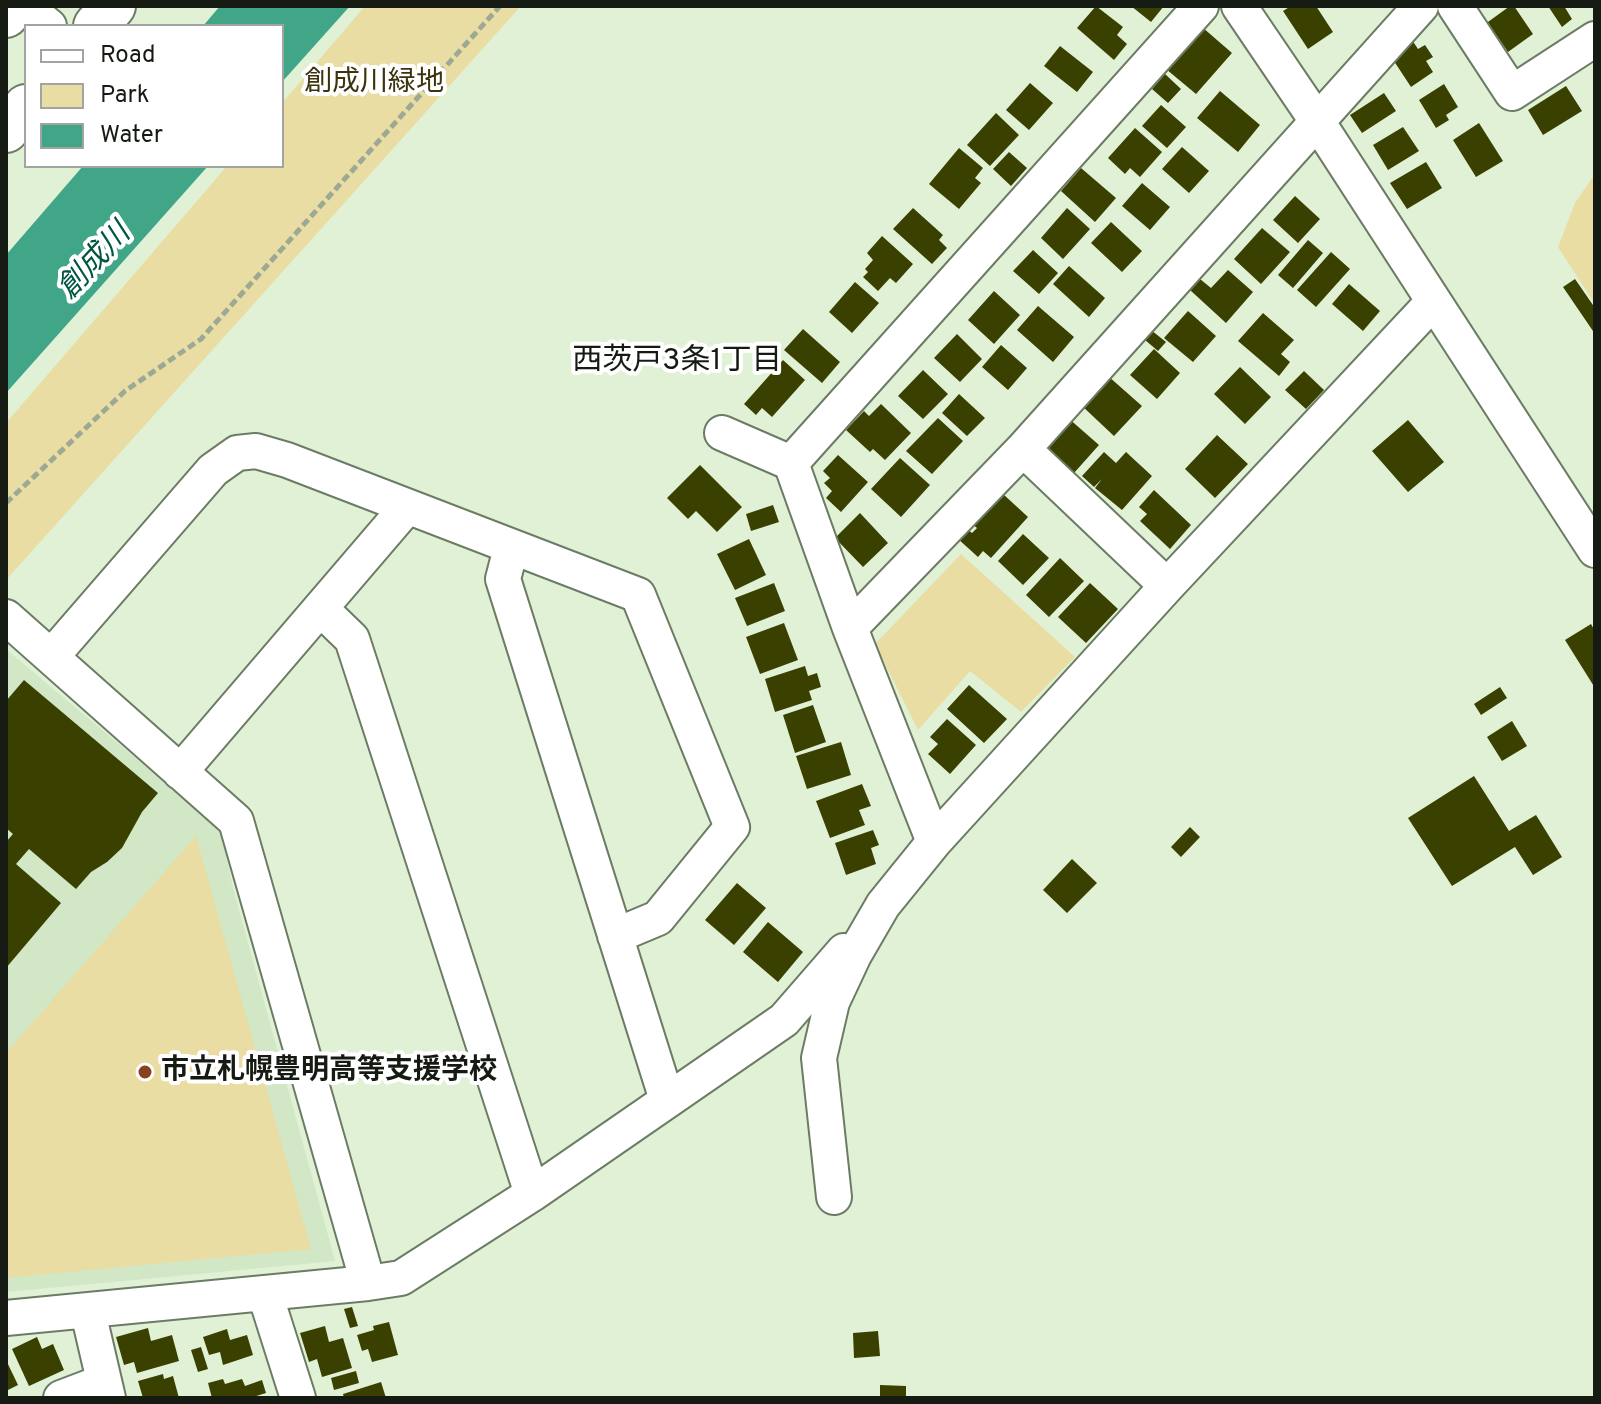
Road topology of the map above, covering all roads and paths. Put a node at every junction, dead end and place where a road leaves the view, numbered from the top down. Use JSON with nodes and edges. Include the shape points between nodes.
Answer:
{"nodes":[{"id":1,"x":14,"y":6,"type":"edge"},
{"id":2,"x":24,"y":6,"type":"edge"},
{"id":3,"x":113,"y":6,"type":"edge"},
{"id":4,"x":500,"y":6,"type":"edge"},
{"id":5,"x":1201,"y":6,"type":"edge"},
{"id":6,"x":1239,"y":6,"type":"edge"},
{"id":7,"x":1421,"y":6,"type":"edge"},
{"id":8,"x":1455,"y":6,"type":"edge"},
{"id":9,"x":6,"y":15,"type":"edge"},
{"id":10,"x":46,"y":24,"type":"edge"},
{"id":11,"x":98,"y":24,"type":"edge"},
{"id":12,"x":1595,"y":39,"type":"edge"},
{"id":13,"x":24,"y":109,"type":"edge"},
{"id":14,"x":1317,"y":121,"type":"junction"},
{"id":15,"x":6,"y":130,"type":"edge"},
{"id":16,"x":1433,"y":302,"type":"junction"},
{"id":17,"x":722,"y":433,"type":"dead end"},
{"id":18,"x":1023,"y":449,"type":"junction"},
{"id":19,"x":791,"y":463,"type":"junction"},
{"id":20,"x":6,"y":503,"type":"edge"},
{"id":21,"x":407,"y":507,"type":"junction"},
{"id":22,"x":511,"y":548,"type":"junction"},
{"id":23,"x":1595,"y":550,"type":"edge"},
{"id":24,"x":1167,"y":586,"type":"junction"},
{"id":25,"x":321,"y":609,"type":"junction"},
{"id":26,"x":6,"y":617,"type":"edge"},
{"id":27,"x":850,"y":628,"type":"junction"},
{"id":28,"x":51,"y":657,"type":"junction"},
{"id":29,"x":180,"y":772,"type":"junction"},
{"id":30,"x":934,"y":842,"type":"junction"},
{"id":31,"x":883,"y":905,"type":"junction"},
{"id":32,"x":615,"y":936,"type":"junction"},
{"id":33,"x":667,"y":1100,"type":"junction"},
{"id":34,"x":532,"y":1194,"type":"junction"},
{"id":35,"x":834,"y":1197,"type":"dead end"},
{"id":36,"x":368,"y":1283,"type":"junction"},
{"id":37,"x":265,"y":1294,"type":"junction"},
{"id":38,"x":88,"y":1312,"type":"junction"},
{"id":39,"x":6,"y":1318,"type":"edge"},
{"id":40,"x":105,"y":1390,"type":"edge"},
{"id":41,"x":61,"y":1398,"type":"edge"},
{"id":42,"x":298,"y":1398,"type":"edge"}],
"edges":[{"from":1,"to":9,"type":"highway"},
{"from":2,"to":10,"type":"street"},
{"from":3,"to":11,"type":"highway"},
{"from":4,"to":20,"type":"path","via":[[201,339],[125,391]]},
{"from":5,"to":19,"type":"street"},
{"from":6,"to":14,"type":"street"},
{"from":7,"to":14,"type":"street"},
{"from":8,"to":12,"type":"street","via":[[1512,93]]},
{"from":13,"to":15,"type":"highway"},
{"from":14,"to":16,"type":"street"},
{"from":14,"to":18,"type":"street"},
{"from":16,"to":23,"type":"street"},
{"from":16,"to":24,"type":"street"},
{"from":17,"to":19,"type":"street"},
{"from":18,"to":24,"type":"street"},
{"from":18,"to":27,"type":"street"},
{"from":19,"to":27,"type":"street"},
{"from":21,"to":22,"type":"street"},
{"from":21,"to":25,"type":"street"},
{"from":21,"to":28,"type":"street","via":[[287,460],[256,451],[237,453],[213,470]]},
{"from":22,"to":32,"type":"street","via":[[503,579]]},
{"from":22,"to":32,"type":"street","via":[[638,595],[732,827],[658,918]]},
{"from":24,"to":30,"type":"street"},
{"from":25,"to":29,"type":"street"},
{"from":25,"to":34,"type":"street","via":[[352,639]]},
{"from":26,"to":28,"type":"street"},
{"from":27,"to":30,"type":"street"},
{"from":28,"to":29,"type":"street"},
{"from":29,"to":36,"type":"street","via":[[236,821]]},
{"from":30,"to":31,"type":"street"},
{"from":31,"to":33,"type":"street","via":[[784,1020]]},
{"from":31,"to":35,"type":"street","via":[[832,1002],[819,1058]]},
{"from":32,"to":33,"type":"street"},
{"from":33,"to":34,"type":"street"},
{"from":34,"to":36,"type":"street","via":[[401,1278]]},
{"from":36,"to":37,"type":"street"},
{"from":37,"to":38,"type":"street"},
{"from":37,"to":42,"type":"street"},
{"from":38,"to":39,"type":"street"},
{"from":38,"to":40,"type":"street"},
{"from":40,"to":41,"type":"street"}]}
